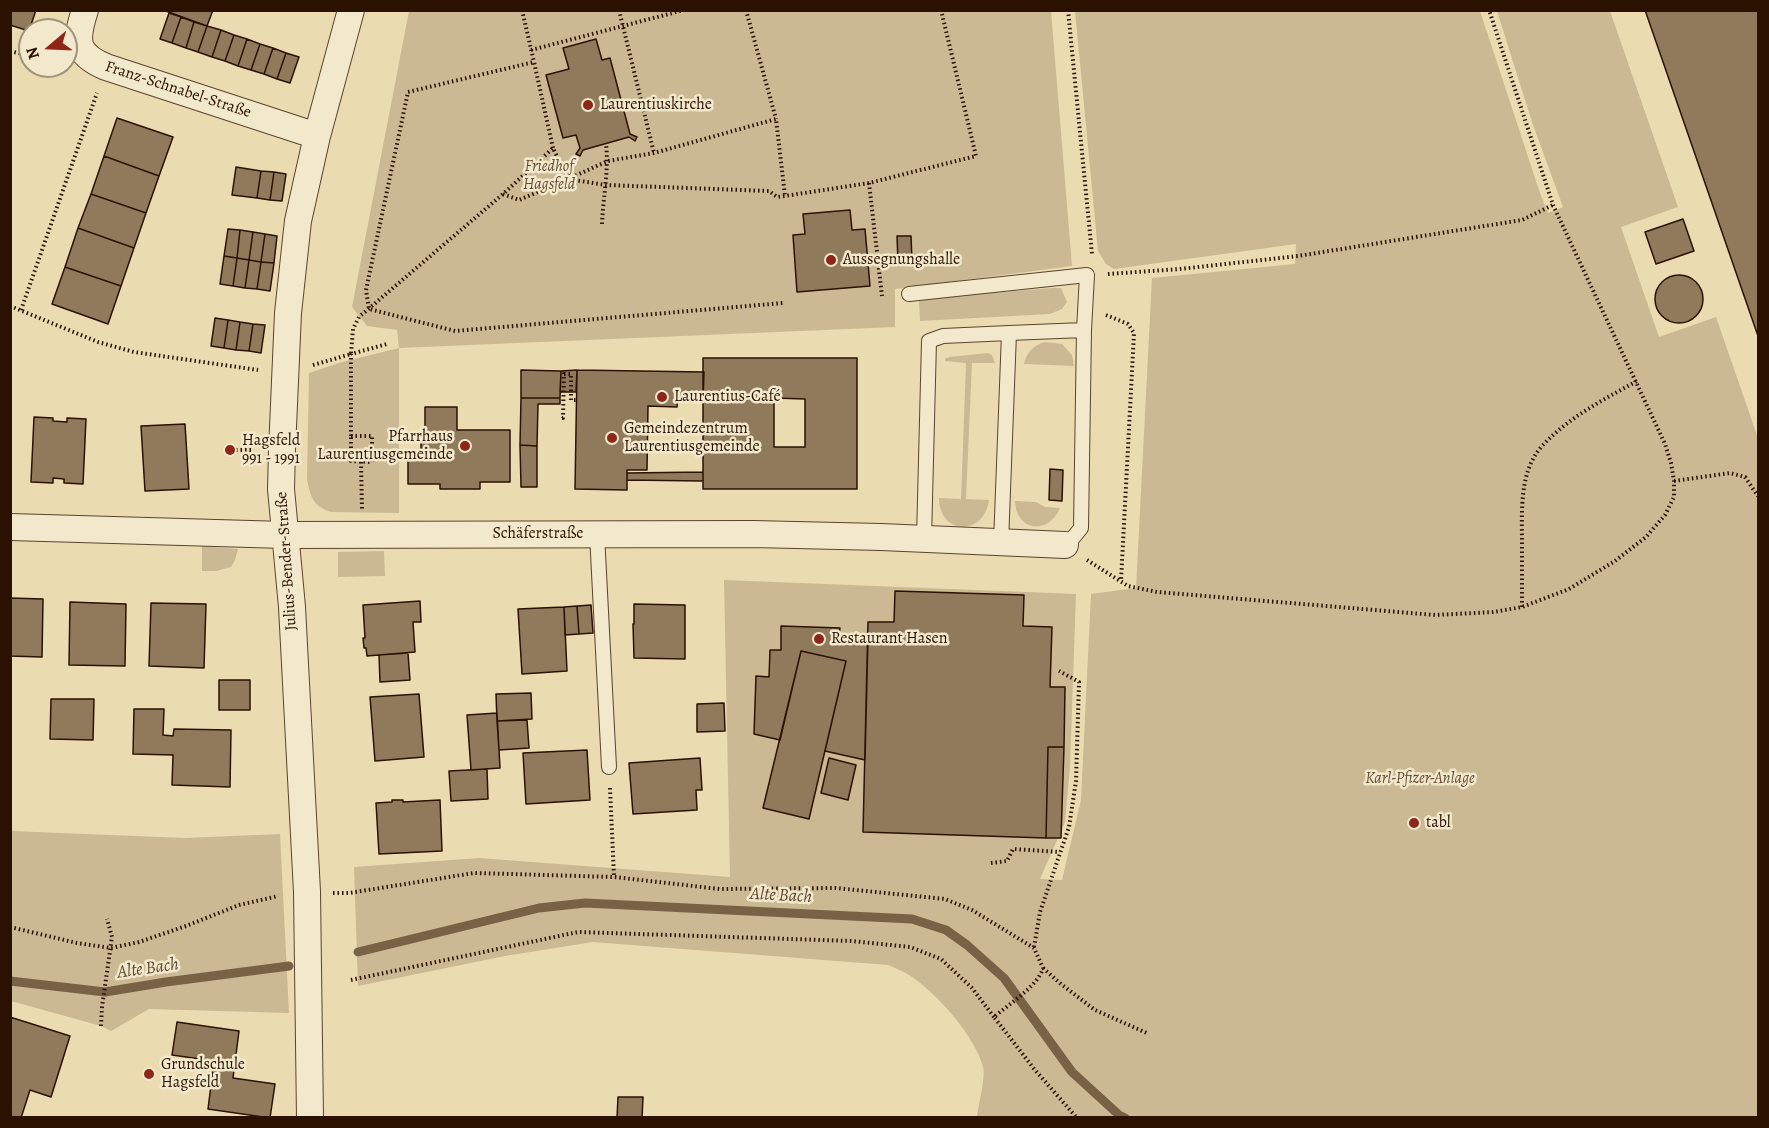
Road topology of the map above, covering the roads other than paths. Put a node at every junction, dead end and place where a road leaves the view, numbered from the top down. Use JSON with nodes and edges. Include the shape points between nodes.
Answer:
{"nodes":[{"id":1,"x":85,"y":10,"type":"edge"},
{"id":2,"x":351,"y":10,"type":"edge"},
{"id":3,"x":317,"y":136,"type":"junction"},
{"id":4,"x":909,"y":294,"type":"dead end"},
{"id":5,"x":1084,"y":330,"type":"junction"},
{"id":6,"x":1009,"y":333,"type":"junction"},
{"id":7,"x":10,"y":527,"type":"edge"},
{"id":8,"x":597,"y":534,"type":"junction"},
{"id":9,"x":285,"y":535,"type":"junction"},
{"id":10,"x":924,"y":539,"type":"junction"},
{"id":11,"x":1001,"y":543,"type":"junction"},
{"id":12,"x":1065,"y":545,"type":"joint"},
{"id":13,"x":609,"y":767,"type":"road end"},
{"id":14,"x":310,"y":1118,"type":"edge"}],
"edges":[{"from":1,"to":3,"type":"street","name":"Franz-Schnabel-Straße","via":[[78,31],[81,50],[90,61]]},
{"from":2,"to":3,"type":"street","name":"Julius-Bender-Straße"},
{"from":3,"to":9,"type":"street","name":"Julius-Bender-Straße","via":[[298,221],[288,313],[281,489]]},
{"from":4,"to":5,"type":"lane","via":[[1086,275]]},
{"from":5,"to":6,"type":"lane"},
{"from":5,"to":12,"type":"lane","via":[[1081,528]]},
{"from":6,"to":10,"type":"lane","via":[[943,336],[929,341]]},
{"from":6,"to":11,"type":"lane"},
{"from":7,"to":9,"type":"street","name":"Schäferstraße"},
{"from":8,"to":9,"type":"street","name":"Schäferstraße"},
{"from":8,"to":10,"type":"street","name":"Schäferstraße"},
{"from":8,"to":13,"type":"lane"},
{"from":9,"to":14,"type":"street","name":"Julius-Bender-Straße","via":[[307,892]]},
{"from":10,"to":11,"type":"street","name":"Schäferstraße"},
{"from":11,"to":12,"type":"street","name":"Schäferstraße"}]}
